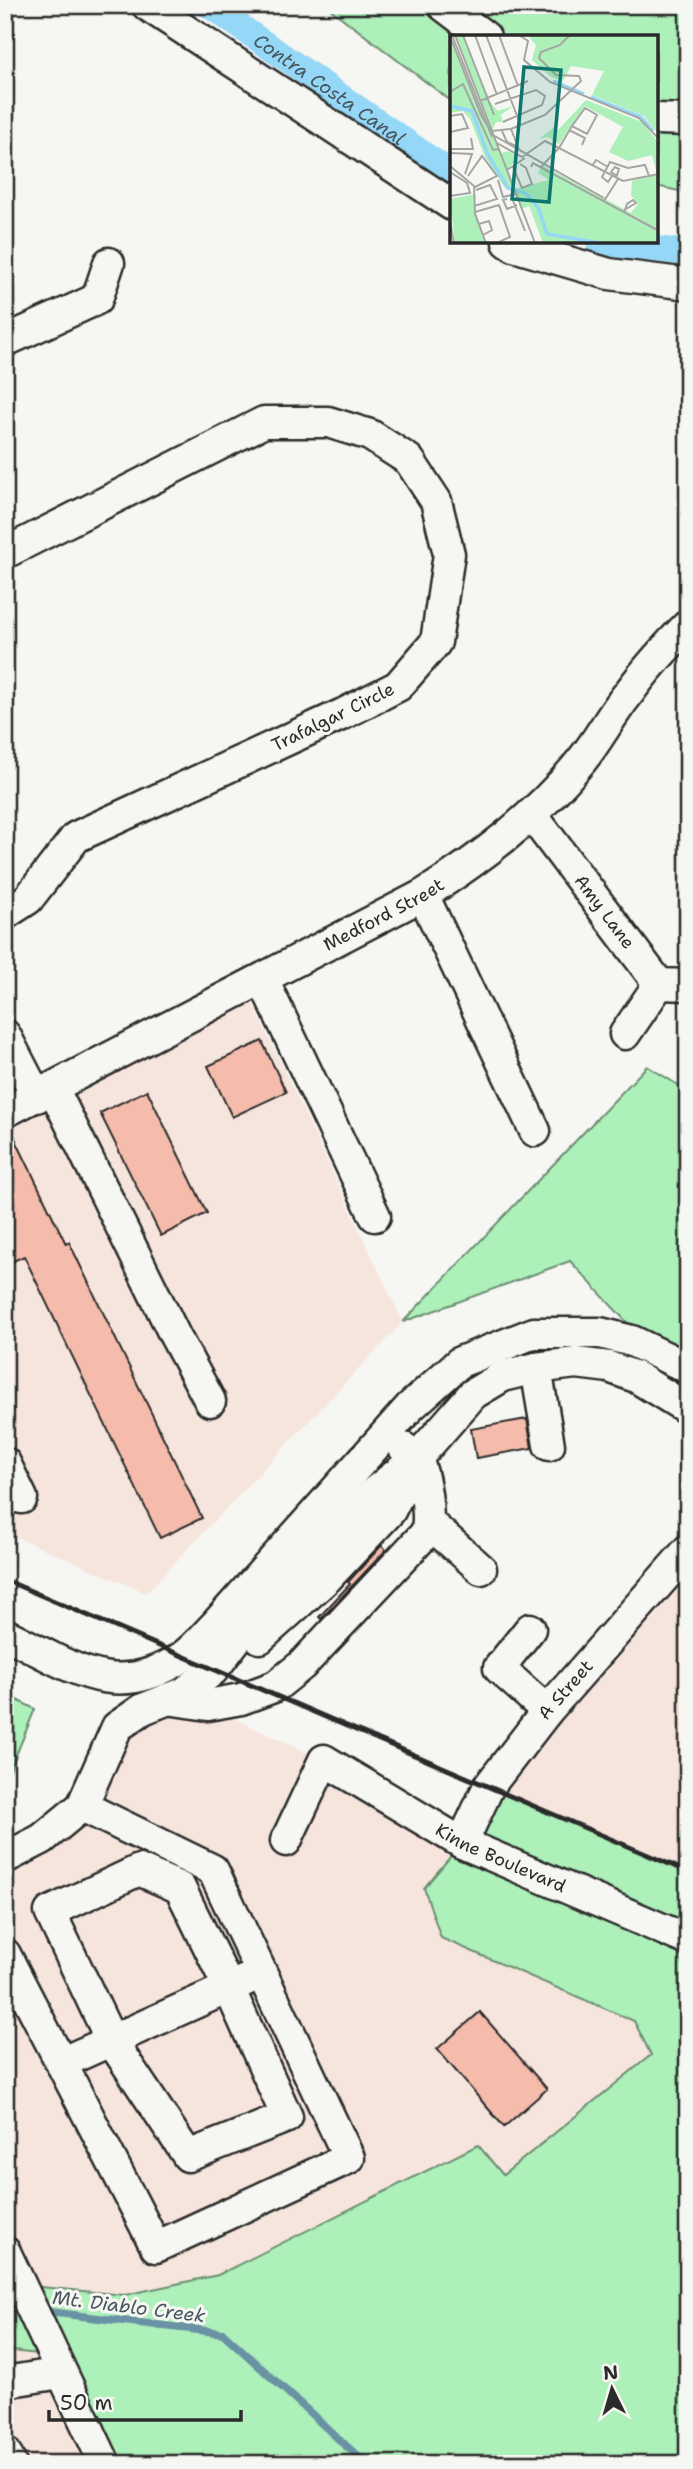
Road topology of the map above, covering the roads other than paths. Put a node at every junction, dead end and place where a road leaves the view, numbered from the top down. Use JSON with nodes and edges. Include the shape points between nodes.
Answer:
{"nodes":[{"id":1,"x":147,"y":5,"type":"edge"},
{"id":2,"x":443,"y":5,"type":"edge"},
{"id":3,"x":482,"y":35,"type":"edge"},
{"id":4,"x":658,"y":119,"type":"edge"},
{"id":5,"x":688,"y":120,"type":"edge"},
{"id":6,"x":450,"y":204,"type":"edge"},
{"id":7,"x":510,"y":243,"type":"edge"},
{"id":8,"x":109,"y":263,"type":"dead end"},
{"id":9,"x":688,"y":284,"type":"edge"},
{"id":10,"x":5,"y":341,"type":"edge"},
{"id":11,"x":5,"y":553,"type":"edge"},
{"id":12,"x":688,"y":625,"type":"edge"},
{"id":13,"x":532,"y":815,"type":"junction"},
{"id":14,"x":423,"y":895,"type":"junction"},
{"id":15,"x":5,"y":914,"type":"edge"},
{"id":16,"x":263,"y":980,"type":"junction"},
{"id":17,"x":673,"y":985,"type":"edge"},
{"id":18,"x":625,"y":1034,"type":"dead end"},
{"id":19,"x":5,"y":1035,"type":"edge"},
{"id":20,"x":45,"y":1092,"type":"junction"},
{"id":21,"x":5,"y":1112,"type":"edge"},
{"id":22,"x":535,"y":1131,"type":"dead end"},
{"id":23,"x":375,"y":1216,"type":"dead end"},
{"id":24,"x":536,"y":1368,"type":"junction"},
{"id":25,"x":688,"y":1368,"type":"edge"},
{"id":26,"x":210,"y":1401,"type":"dead end"},
{"id":27,"x":688,"y":1409,"type":"edge"},
{"id":28,"x":387,"y":1434,"type":"junction"},
{"id":29,"x":549,"y":1445,"type":"dead end"},
{"id":30,"x":417,"y":1458,"type":"junction"},
{"id":31,"x":5,"y":1463,"type":"edge"},
{"id":32,"x":5,"y":1495,"type":"edge"},
{"id":33,"x":429,"y":1523,"type":"junction"},
{"id":34,"x":688,"y":1549,"type":"edge"},
{"id":35,"x":481,"y":1569,"type":"dead end"},
{"id":36,"x":530,"y":1629,"type":"dead end"},
{"id":37,"x":5,"y":1634,"type":"edge"},
{"id":38,"x":238,"y":1634,"type":"junction"},
{"id":39,"x":289,"y":1676,"type":"junction"},
{"id":40,"x":167,"y":1699,"type":"junction"},
{"id":41,"x":547,"y":1711,"type":"junction"},
{"id":42,"x":82,"y":1806,"type":"junction"},
{"id":43,"x":286,"y":1841,"type":"dead end"},
{"id":44,"x":462,"y":1843,"type":"junction"},
{"id":45,"x":5,"y":1858,"type":"edge"},
{"id":46,"x":688,"y":1940,"type":"edge"},
{"id":47,"x":5,"y":1954,"type":"edge"},
{"id":48,"x":261,"y":1973,"type":"junction"},
{"id":49,"x":229,"y":1988,"type":"junction"},
{"id":50,"x":111,"y":2040,"type":"junction"},
{"id":51,"x":61,"y":2063,"type":"junction"},
{"id":52,"x":321,"y":2099,"type":"junction"},
{"id":53,"x":287,"y":2117,"type":"junction"},
{"id":54,"x":5,"y":2252,"type":"edge"},
{"id":55,"x":61,"y":2373,"type":"junction"},
{"id":56,"x":5,"y":2382,"type":"edge"},
{"id":57,"x":5,"y":2452,"type":"edge"},
{"id":58,"x":11,"y":2464,"type":"edge"},
{"id":59,"x":105,"y":2464,"type":"edge"}],
"edges":[{"from":1,"to":6,"type":"street"},
{"from":2,"to":3,"type":"street"},
{"from":4,"to":5,"type":"street"},
{"from":7,"to":9,"type":"street","via":[[609,274]]},
{"from":8,"to":10,"type":"street","via":[[97,299]]},
{"from":11,"to":15,"type":"street","name":"Trafalgar Circle","via":[[264,422],[328,422],[370,435],[409,460],[436,501],[449,554],[436,642],[398,686],[76,837],[27,899]]},
{"from":12,"to":13,"type":"street","name":"Medford Street","via":[[626,695],[582,760]]},
{"from":13,"to":14,"type":"street","name":"Medford Street","via":[[476,862]]},
{"from":13,"to":17,"type":"street","name":"Amy Lane"},
{"from":14,"to":16,"type":"street","name":"Medford Street"},
{"from":14,"to":22,"type":"street"},
{"from":16,"to":20,"type":"street","name":"Medford Street"},
{"from":16,"to":23,"type":"street"},
{"from":17,"to":18,"type":"street"},
{"from":19,"to":20,"type":"street"},
{"from":20,"to":21,"type":"street","name":"Medford Street"},
{"from":20,"to":26,"type":"street"},
{"from":24,"to":27,"type":"street","via":[[576,1363],[609,1367],[636,1377]]},
{"from":24,"to":29,"type":"street"},
{"from":24,"to":30,"type":"street","via":[[503,1376],[473,1394]]},
{"from":25,"to":28,"type":"street","via":[[632,1341],[600,1333],[534,1334],[460,1362]]},
{"from":28,"to":30,"type":"street"},
{"from":28,"to":38,"type":"street"},
{"from":30,"to":33,"type":"street"},
{"from":30,"to":38,"type":"street","via":[[373,1493]]},
{"from":31,"to":32,"type":"street","via":[[22,1497]]},
{"from":33,"to":35,"type":"street"},
{"from":33,"to":39,"type":"street","via":[[426,1533]]},
{"from":34,"to":41,"type":"street","name":"A Street"},
{"from":36,"to":41,"type":"street","via":[[499,1668]]},
{"from":37,"to":38,"type":"street","via":[[95,1677],[114,1680],[148,1675]]},
{"from":38,"to":39,"type":"street"},
{"from":38,"to":40,"type":"street","via":[[213,1670],[184,1693]]},
{"from":39,"to":40,"type":"street","via":[[241,1699],[208,1705]]},
{"from":40,"to":42,"type":"street","via":[[117,1727]]},
{"from":41,"to":44,"type":"street","name":"A Street","via":[[489,1786]]},
{"from":42,"to":45,"type":"street","via":[[42,1839]]},
{"from":42,"to":48,"type":"street","via":[[213,1870]]},
{"from":43,"to":44,"type":"street","name":"Kinne Boulevard","via":[[324,1760]]},
{"from":44,"to":46,"type":"street","name":"Kinne Boulevard"},
{"from":47,"to":51,"type":"street"},
{"from":48,"to":49,"type":"street"},
{"from":48,"to":52,"type":"street"},
{"from":49,"to":50,"type":"street"},
{"from":49,"to":50,"type":"street","via":[[180,1888],[139,1870],[50,1912]]},
{"from":49,"to":53,"type":"street"},
{"from":50,"to":51,"type":"street"},
{"from":50,"to":53,"type":"street","via":[[188,2156]]},
{"from":51,"to":52,"type":"street","via":[[156,2247],[349,2158]]},
{"from":52,"to":53,"type":"street"},
{"from":54,"to":55,"type":"street"},
{"from":55,"to":56,"type":"street"},
{"from":55,"to":59,"type":"street"},
{"from":57,"to":58,"type":"street"}]}
